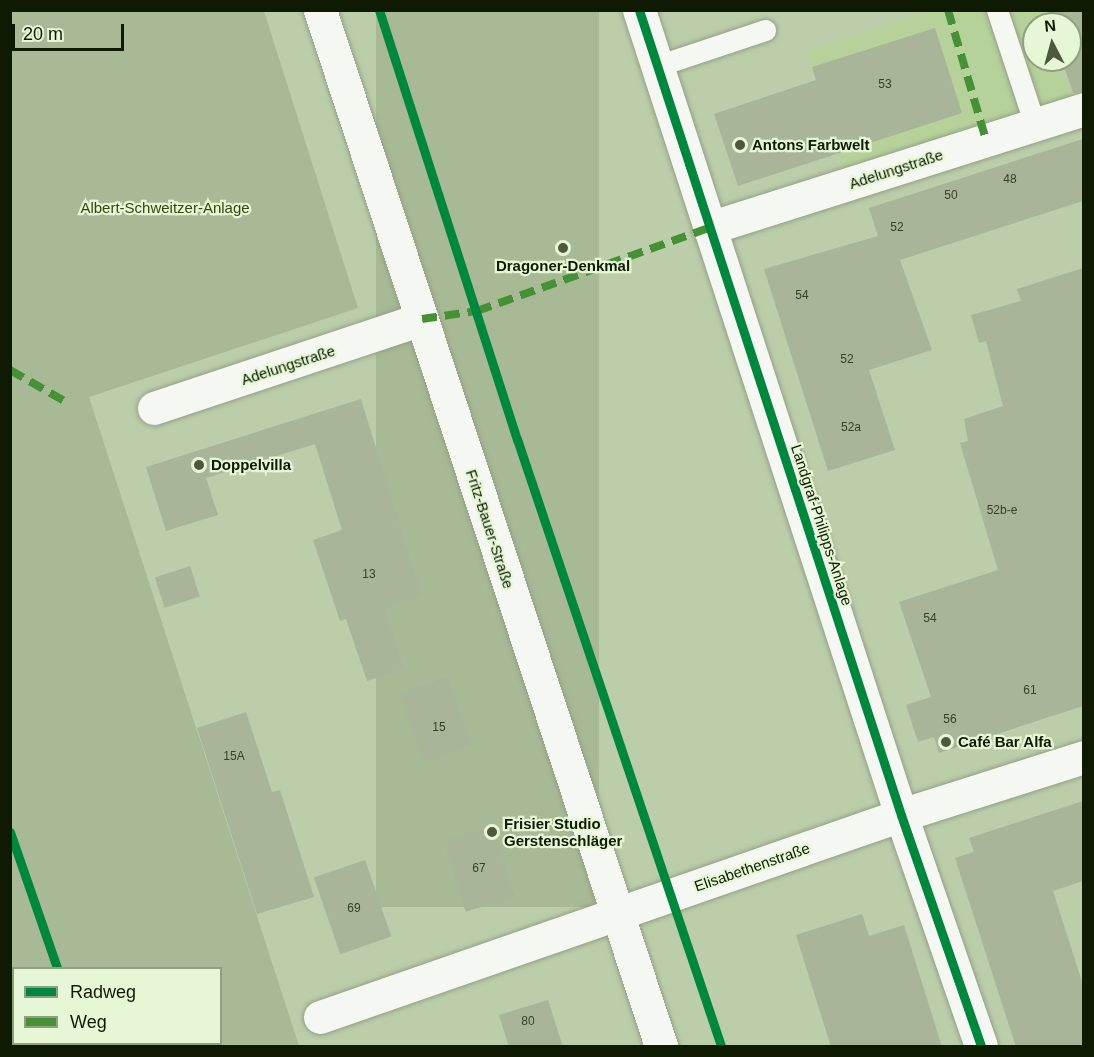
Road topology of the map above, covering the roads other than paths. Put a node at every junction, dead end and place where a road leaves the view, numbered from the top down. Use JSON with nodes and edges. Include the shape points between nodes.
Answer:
{"nodes":[{"id":1,"x":320,"y":10,"type":"edge"},
{"id":2,"x":639,"y":10,"type":"edge"},
{"id":3,"x":997,"y":10,"type":"edge"},
{"id":4,"x":765,"y":30,"type":"dead end"},
{"id":5,"x":657,"y":66,"type":"junction"},
{"id":6,"x":1083,"y":110,"type":"edge"},
{"id":7,"x":1035,"y":125,"type":"junction"},
{"id":8,"x":709,"y":228,"type":"junction"},
{"id":9,"x":422,"y":319,"type":"junction"},
{"id":10,"x":154,"y":408,"type":"dead end"},
{"id":11,"x":1083,"y":757,"type":"edge"},
{"id":12,"x":901,"y":815,"type":"junction"},
{"id":13,"x":616,"y":914,"type":"junction"},
{"id":14,"x":320,"y":1017,"type":"dead end"},
{"id":15,"x":661,"y":1047,"type":"edge"},
{"id":16,"x":981,"y":1047,"type":"edge"}],
"edges":[{"from":1,"to":9,"type":"street","name":"Fritz-Bauer-Straße"},
{"from":2,"to":5,"type":"street","name":"Landgraf-Philipps-Anlage"},
{"from":3,"to":7,"type":"lane"},
{"from":4,"to":5,"type":"lane"},
{"from":5,"to":8,"type":"street","name":"Landgraf-Philipps-Anlage"},
{"from":6,"to":7,"type":"street","name":"Adelungstraße"},
{"from":7,"to":8,"type":"street","name":"Adelungstraße"},
{"from":8,"to":12,"type":"street","name":"Landgraf-Philipps-Anlage"},
{"from":9,"to":10,"type":"street","name":"Adelungstraße"},
{"from":9,"to":13,"type":"street","name":"Fritz-Bauer-Straße"},
{"from":11,"to":12,"type":"street","name":"Elisabethenstraße"},
{"from":12,"to":13,"type":"street","name":"Elisabethenstraße"},
{"from":12,"to":16,"type":"street","name":"Landgraf-Philipps-Anlage"},
{"from":13,"to":14,"type":"street","name":"Elisabethenstraße"},
{"from":13,"to":15,"type":"street","name":"Fritz-Bauer-Straße"}]}
